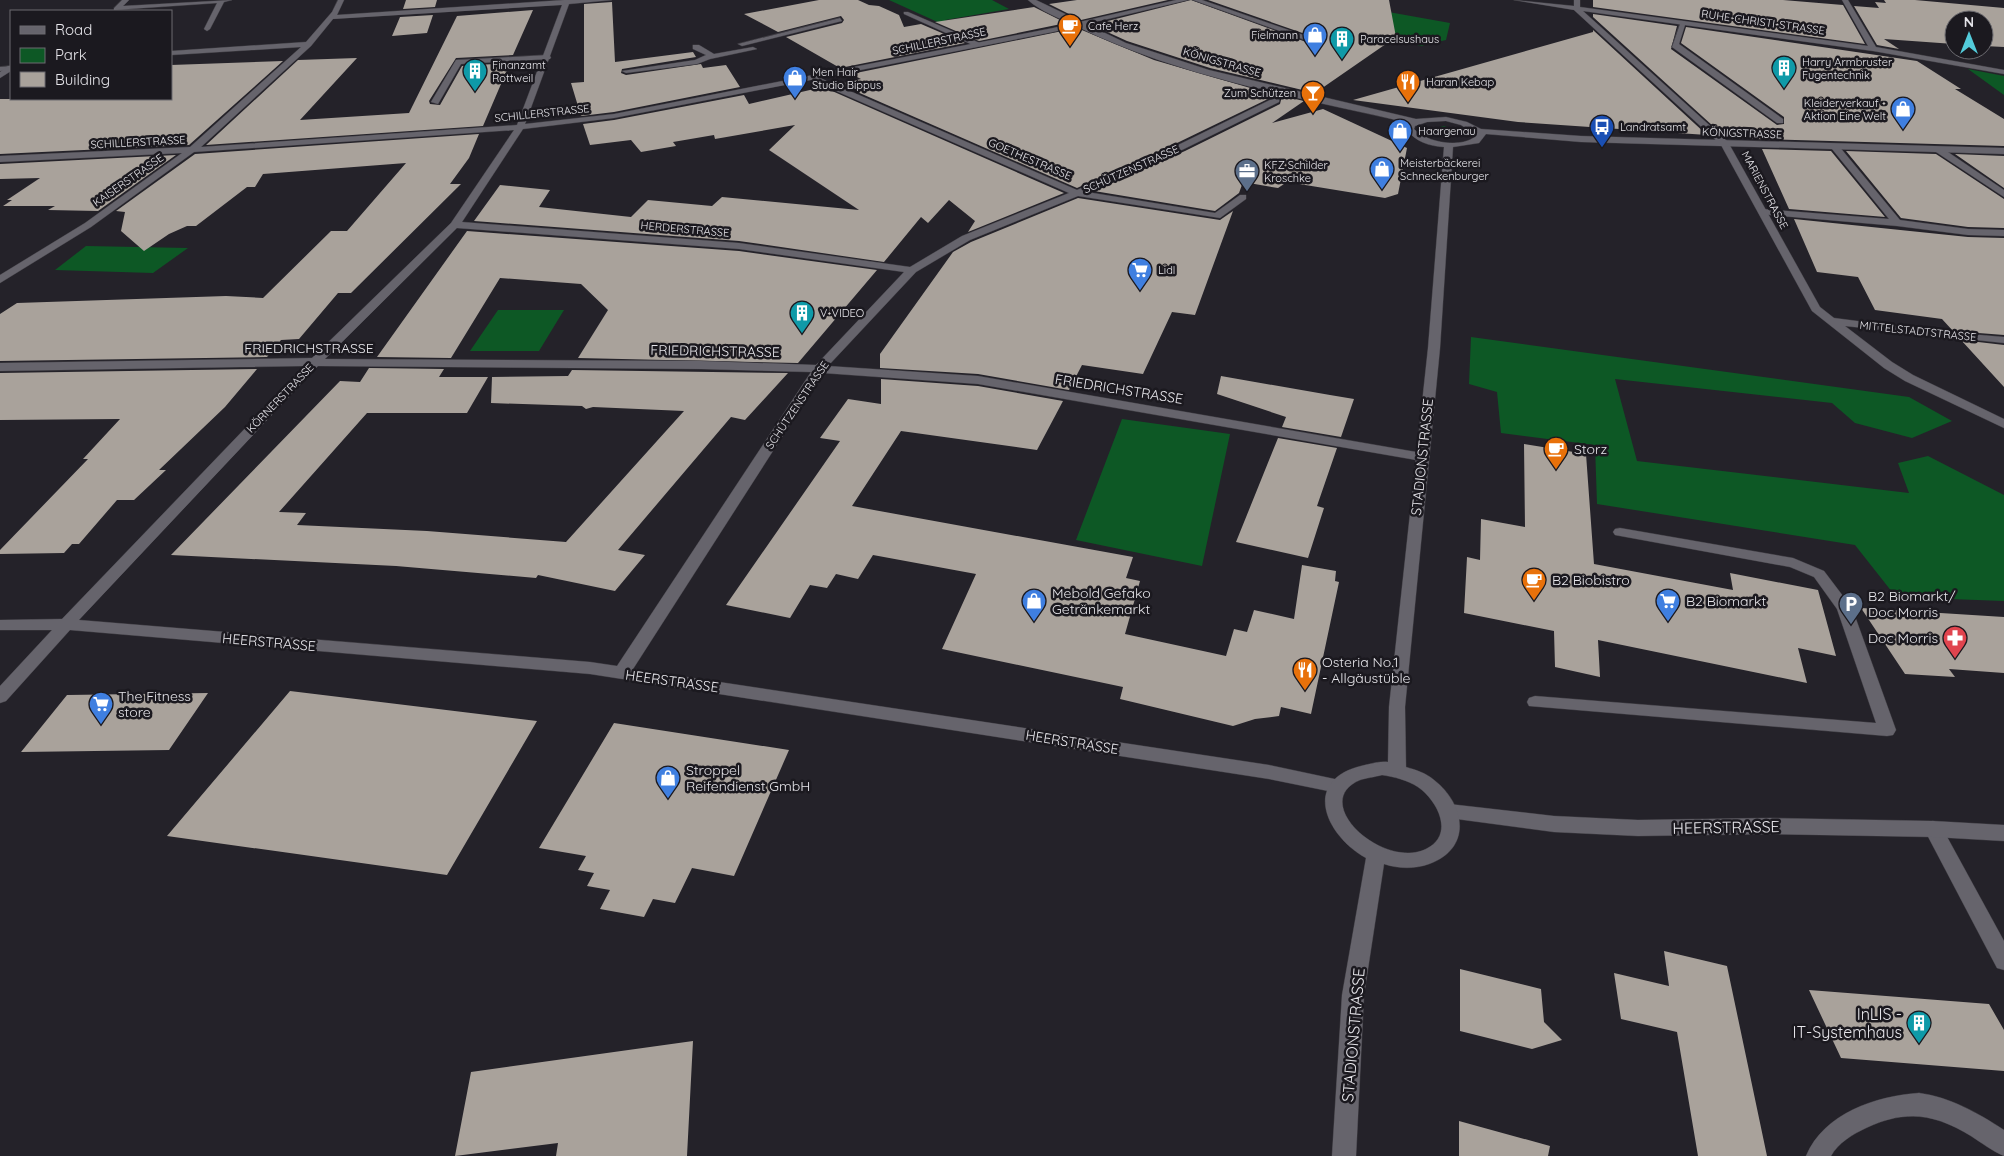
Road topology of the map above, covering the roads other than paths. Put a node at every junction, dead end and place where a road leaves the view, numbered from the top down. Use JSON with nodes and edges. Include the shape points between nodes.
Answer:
{"nodes":[{"id":1,"x":126,"y":0,"type":"edge"},
{"id":2,"x":341,"y":0,"type":"edge"},
{"id":3,"x":609,"y":0,"type":"edge"},
{"id":4,"x":1031,"y":0,"type":"edge"},
{"id":5,"x":1185,"y":0,"type":"edge"},
{"id":6,"x":1196,"y":0,"type":"edge"},
{"id":7,"x":1517,"y":0,"type":"edge"},
{"id":8,"x":1577,"y":0,"type":"edge"},
{"id":9,"x":1845,"y":0,"type":"edge"},
{"id":10,"x":225,"y":1,"type":"edge"},
{"id":11,"x":567,"y":1,"type":"edge"},
{"id":12,"x":169,"y":2,"type":"edge"},
{"id":13,"x":1577,"y":9,"type":"junction"},
{"id":14,"x":906,"y":13,"type":"dead end"},
{"id":15,"x":332,"y":17,"type":"junction"},
{"id":16,"x":840,"y":20,"type":"dead end"},
{"id":17,"x":1683,"y":22,"type":"junction"},
{"id":18,"x":1077,"y":24,"type":"junction"},
{"id":19,"x":207,"y":29,"type":"dead end"},
{"id":20,"x":1308,"y":38,"type":"dead end"},
{"id":21,"x":308,"y":44,"type":"junction"},
{"id":22,"x":742,"y":44,"type":"dead end"},
{"id":23,"x":978,"y":44,"type":"junction"},
{"id":24,"x":696,"y":47,"type":"dead end"},
{"id":25,"x":754,"y":49,"type":"dead end"},
{"id":26,"x":1873,"y":49,"type":"junction"},
{"id":27,"x":172,"y":53,"type":"edge"},
{"id":28,"x":713,"y":56,"type":"junction"},
{"id":29,"x":548,"y":57,"type":"junction"},
{"id":30,"x":626,"y":71,"type":"dead end"},
{"id":31,"x":2004,"y":72,"type":"edge"},
{"id":32,"x":814,"y":78,"type":"junction"},
{"id":33,"x":1277,"y":89,"type":"junction"},
{"id":34,"x":435,"y":102,"type":"dead end"},
{"id":35,"x":1780,"y":121,"type":"dead end"},
{"id":36,"x":1416,"y":122,"type":"junction"},
{"id":37,"x":520,"y":127,"type":"junction"},
{"id":38,"x":1479,"y":131,"type":"junction"},
{"id":39,"x":1449,"y":144,"type":"junction"},
{"id":40,"x":1725,"y":144,"type":"junction"},
{"id":41,"x":1835,"y":147,"type":"junction"},
{"id":42,"x":192,"y":150,"type":"junction"},
{"id":43,"x":1939,"y":150,"type":"junction"},
{"id":44,"x":2004,"y":151,"type":"edge"},
{"id":45,"x":0,"y":159,"type":"edge"},
{"id":46,"x":1077,"y":193,"type":"junction"},
{"id":47,"x":2004,"y":194,"type":"edge"},
{"id":48,"x":1243,"y":197,"type":"dead end"},
{"id":49,"x":1762,"y":212,"type":"junction"},
{"id":50,"x":1897,"y":222,"type":"junction"},
{"id":51,"x":455,"y":225,"type":"junction"},
{"id":52,"x":2004,"y":234,"type":"edge"},
{"id":53,"x":912,"y":270,"type":"junction"},
{"id":54,"x":0,"y":280,"type":"edge"},
{"id":55,"x":1832,"y":321,"type":"junction"},
{"id":56,"x":2004,"y":340,"type":"edge"},
{"id":57,"x":315,"y":362,"type":"junction"},
{"id":58,"x":0,"y":368,"type":"edge"},
{"id":59,"x":819,"y":369,"type":"junction"},
{"id":60,"x":2004,"y":424,"type":"edge"},
{"id":61,"x":1422,"y":457,"type":"junction"},
{"id":62,"x":1620,"y":532,"type":"dead end"},
{"id":63,"x":66,"y":624,"type":"junction"},
{"id":64,"x":0,"y":625,"type":"edge"},
{"id":65,"x":621,"y":674,"type":"junction"},
{"id":66,"x":0,"y":698,"type":"edge"},
{"id":67,"x":1535,"y":702,"type":"dead end"},
{"id":68,"x":1397,"y":770,"type":"junction"},
{"id":69,"x":1338,"y":786,"type":"junction"},
{"id":70,"x":1449,"y":812,"type":"junction"},
{"id":71,"x":1933,"y":829,"type":"junction"},
{"id":72,"x":2004,"y":833,"type":"edge"},
{"id":73,"x":1376,"y":855,"type":"junction"},
{"id":74,"x":2004,"y":961,"type":"edge"},
{"id":75,"x":2004,"y":1144,"type":"edge"},
{"id":76,"x":1344,"y":1156,"type":"edge"},
{"id":77,"x":1818,"y":1156,"type":"edge"}],
"edges":[{"from":1,"to":12,"type":"street","via":[[116,9]]},
{"from":2,"to":15,"type":"street","name":"KAISERSTRASSE"},
{"from":3,"to":11,"type":"street"},
{"from":4,"to":18,"type":"street","name":"KÖNIGSTRASSE"},
{"from":5,"to":18,"type":"street","name":"SCHILLERSTRASSE"},
{"from":6,"to":20,"type":"street"},
{"from":7,"to":13,"type":"street","name":"RUHE-CHRISTI-STRASSE"},
{"from":8,"to":13,"type":"street"},
{"from":9,"to":26,"type":"street"},
{"from":10,"to":12,"type":"street"},
{"from":10,"to":19,"type":"street"},
{"from":11,"to":15,"type":"street"},
{"from":11,"to":29,"type":"street","name":"KÖRNERSTRASSE"},
{"from":13,"to":17,"type":"street","name":"RUHE-CHRISTI-STRASSE"},
{"from":13,"to":40,"type":"street","name":"MARIENSTRASSE"},
{"from":14,"to":23,"type":"street"},
{"from":15,"to":21,"type":"street","name":"KAISERSTRASSE"},
{"from":16,"to":22,"type":"street"},
{"from":17,"to":26,"type":"street","name":"RUHE-CHRISTI-STRASSE"},
{"from":17,"to":35,"type":"street","via":[[1675,45]]},
{"from":18,"to":23,"type":"street","name":"SCHILLERSTRASSE"},
{"from":18,"to":33,"type":"street","name":"KÖNIGSTRASSE","via":[[1136,49]]},
{"from":21,"to":27,"type":"street"},
{"from":21,"to":42,"type":"street","name":"KAISERSTRASSE"},
{"from":23,"to":32,"type":"street","name":"SCHILLERSTRASSE"},
{"from":24,"to":28,"type":"street"},
{"from":25,"to":28,"type":"street"},
{"from":26,"to":31,"type":"street","name":"RUHE-CHRISTI-STRASSE"},
{"from":28,"to":30,"type":"street","via":[[698,62]]},
{"from":29,"to":34,"type":"street","via":[[459,62]]},
{"from":29,"to":37,"type":"street","name":"KÖRNERSTRASSE"},
{"from":32,"to":37,"type":"street","name":"SCHILLERSTRASSE","via":[[614,116]]},
{"from":32,"to":46,"type":"street","name":"GOETHESTRASSE"},
{"from":33,"to":36,"type":"street","name":"KÖNIGSTRASSE"},
{"from":33,"to":46,"type":"street","name":"SCHÜTZENSTRASSE","via":[[1276,100]]},
{"from":36,"to":38,"type":"street","name":"KÖNIGSTRASSE","via":[[1433,119],[1455,121]]},
{"from":36,"to":39,"type":"street","via":[[1410,129],[1418,137]]},
{"from":37,"to":42,"type":"street","name":"SCHILLERSTRASSE"},
{"from":37,"to":51,"type":"street","name":"KÖRNERSTRASSE"},
{"from":38,"to":39,"type":"street","via":[[1480,138],[1476,141]]},
{"from":38,"to":40,"type":"street","name":"KÖNIGSTRASSE","via":[[1581,139]]},
{"from":39,"to":61,"type":"street","name":"STADIONSTRASSE","via":[[1434,348]]},
{"from":40,"to":41,"type":"street","name":"KÖNIGSTRASSE"},
{"from":40,"to":49,"type":"street","name":"MARIENSTRASSE"},
{"from":41,"to":43,"type":"street","name":"KÖNIGSTRASSE"},
{"from":41,"to":50,"type":"street"},
{"from":42,"to":45,"type":"street","name":"SCHILLERSTRASSE"},
{"from":42,"to":54,"type":"street","name":"KAISERSTRASSE","via":[[88,225]]},
{"from":43,"to":44,"type":"street","name":"KÖNIGSTRASSE"},
{"from":43,"to":47,"type":"street"},
{"from":46,"to":48,"type":"street","name":"GOETHESTRASSE","via":[[1217,216]]},
{"from":46,"to":53,"type":"street","name":"SCHÜTZENSTRASSE","via":[[966,238]]},
{"from":49,"to":50,"type":"street"},
{"from":49,"to":55,"type":"street","name":"MARIENSTRASSE","via":[[1816,309]]},
{"from":50,"to":52,"type":"street"},
{"from":51,"to":53,"type":"street","name":"HERDERSTRASSE","via":[[739,246]]},
{"from":51,"to":57,"type":"street","name":"KÖRNERSTRASSE"},
{"from":53,"to":59,"type":"street","name":"SCHÜTZENSTRASSE"},
{"from":55,"to":56,"type":"street","name":"MITTELSTADTSTRASSE"},
{"from":55,"to":60,"type":"street","name":"MARIENSTRASSE","via":[[1909,378]]},
{"from":57,"to":58,"type":"street","name":"FRIEDRICHSTRASSE"},
{"from":57,"to":59,"type":"street","name":"FRIEDRICHSTRASSE","via":[[701,364]]},
{"from":57,"to":63,"type":"street","name":"KÖRNERSTRASSE"},
{"from":59,"to":61,"type":"street","name":"FRIEDRICHSTRASSE","via":[[978,380]]},
{"from":59,"to":65,"type":"street","name":"SCHÜTZENSTRASSE"},
{"from":61,"to":68,"type":"street","name":"STADIONSTRASSE","via":[[1397,707]]},
{"from":62,"to":67,"type":"street","via":[[1793,563],[1819,574],[1844,608],[1887,730]]},
{"from":63,"to":64,"type":"street","name":"HEERSTRASSE"},
{"from":63,"to":65,"type":"street","name":"HEERSTRASSE","via":[[590,668]]},
{"from":63,"to":66,"type":"street","name":"KÖRNERSTRASSE"},
{"from":65,"to":69,"type":"street","name":"HEERSTRASSE","via":[[1269,772]]},
{"from":68,"to":69,"type":"street","via":[[1382,768],[1356,772]]},
{"from":68,"to":70,"type":"street","via":[[1429,786]]},
{"from":69,"to":73,"type":"street","via":[[1333,800],[1335,816],[1343,831],[1357,845]]},
{"from":70,"to":71,"type":"street","name":"HEERSTRASSE","via":[[1554,824],[1638,828]]},
{"from":70,"to":73,"type":"street","via":[[1450,838],[1442,850],[1412,861]]},
{"from":71,"to":72,"type":"street","name":"HEERSTRASSE"},
{"from":71,"to":74,"type":"street"},
{"from":73,"to":76,"type":"street","name":"STADIONSTRASSE","via":[[1353,995]]},
{"from":75,"to":77,"type":"street","via":[[1984,1130],[1932,1106],[1900,1105],[1857,1119],[1834,1134]]}]}
